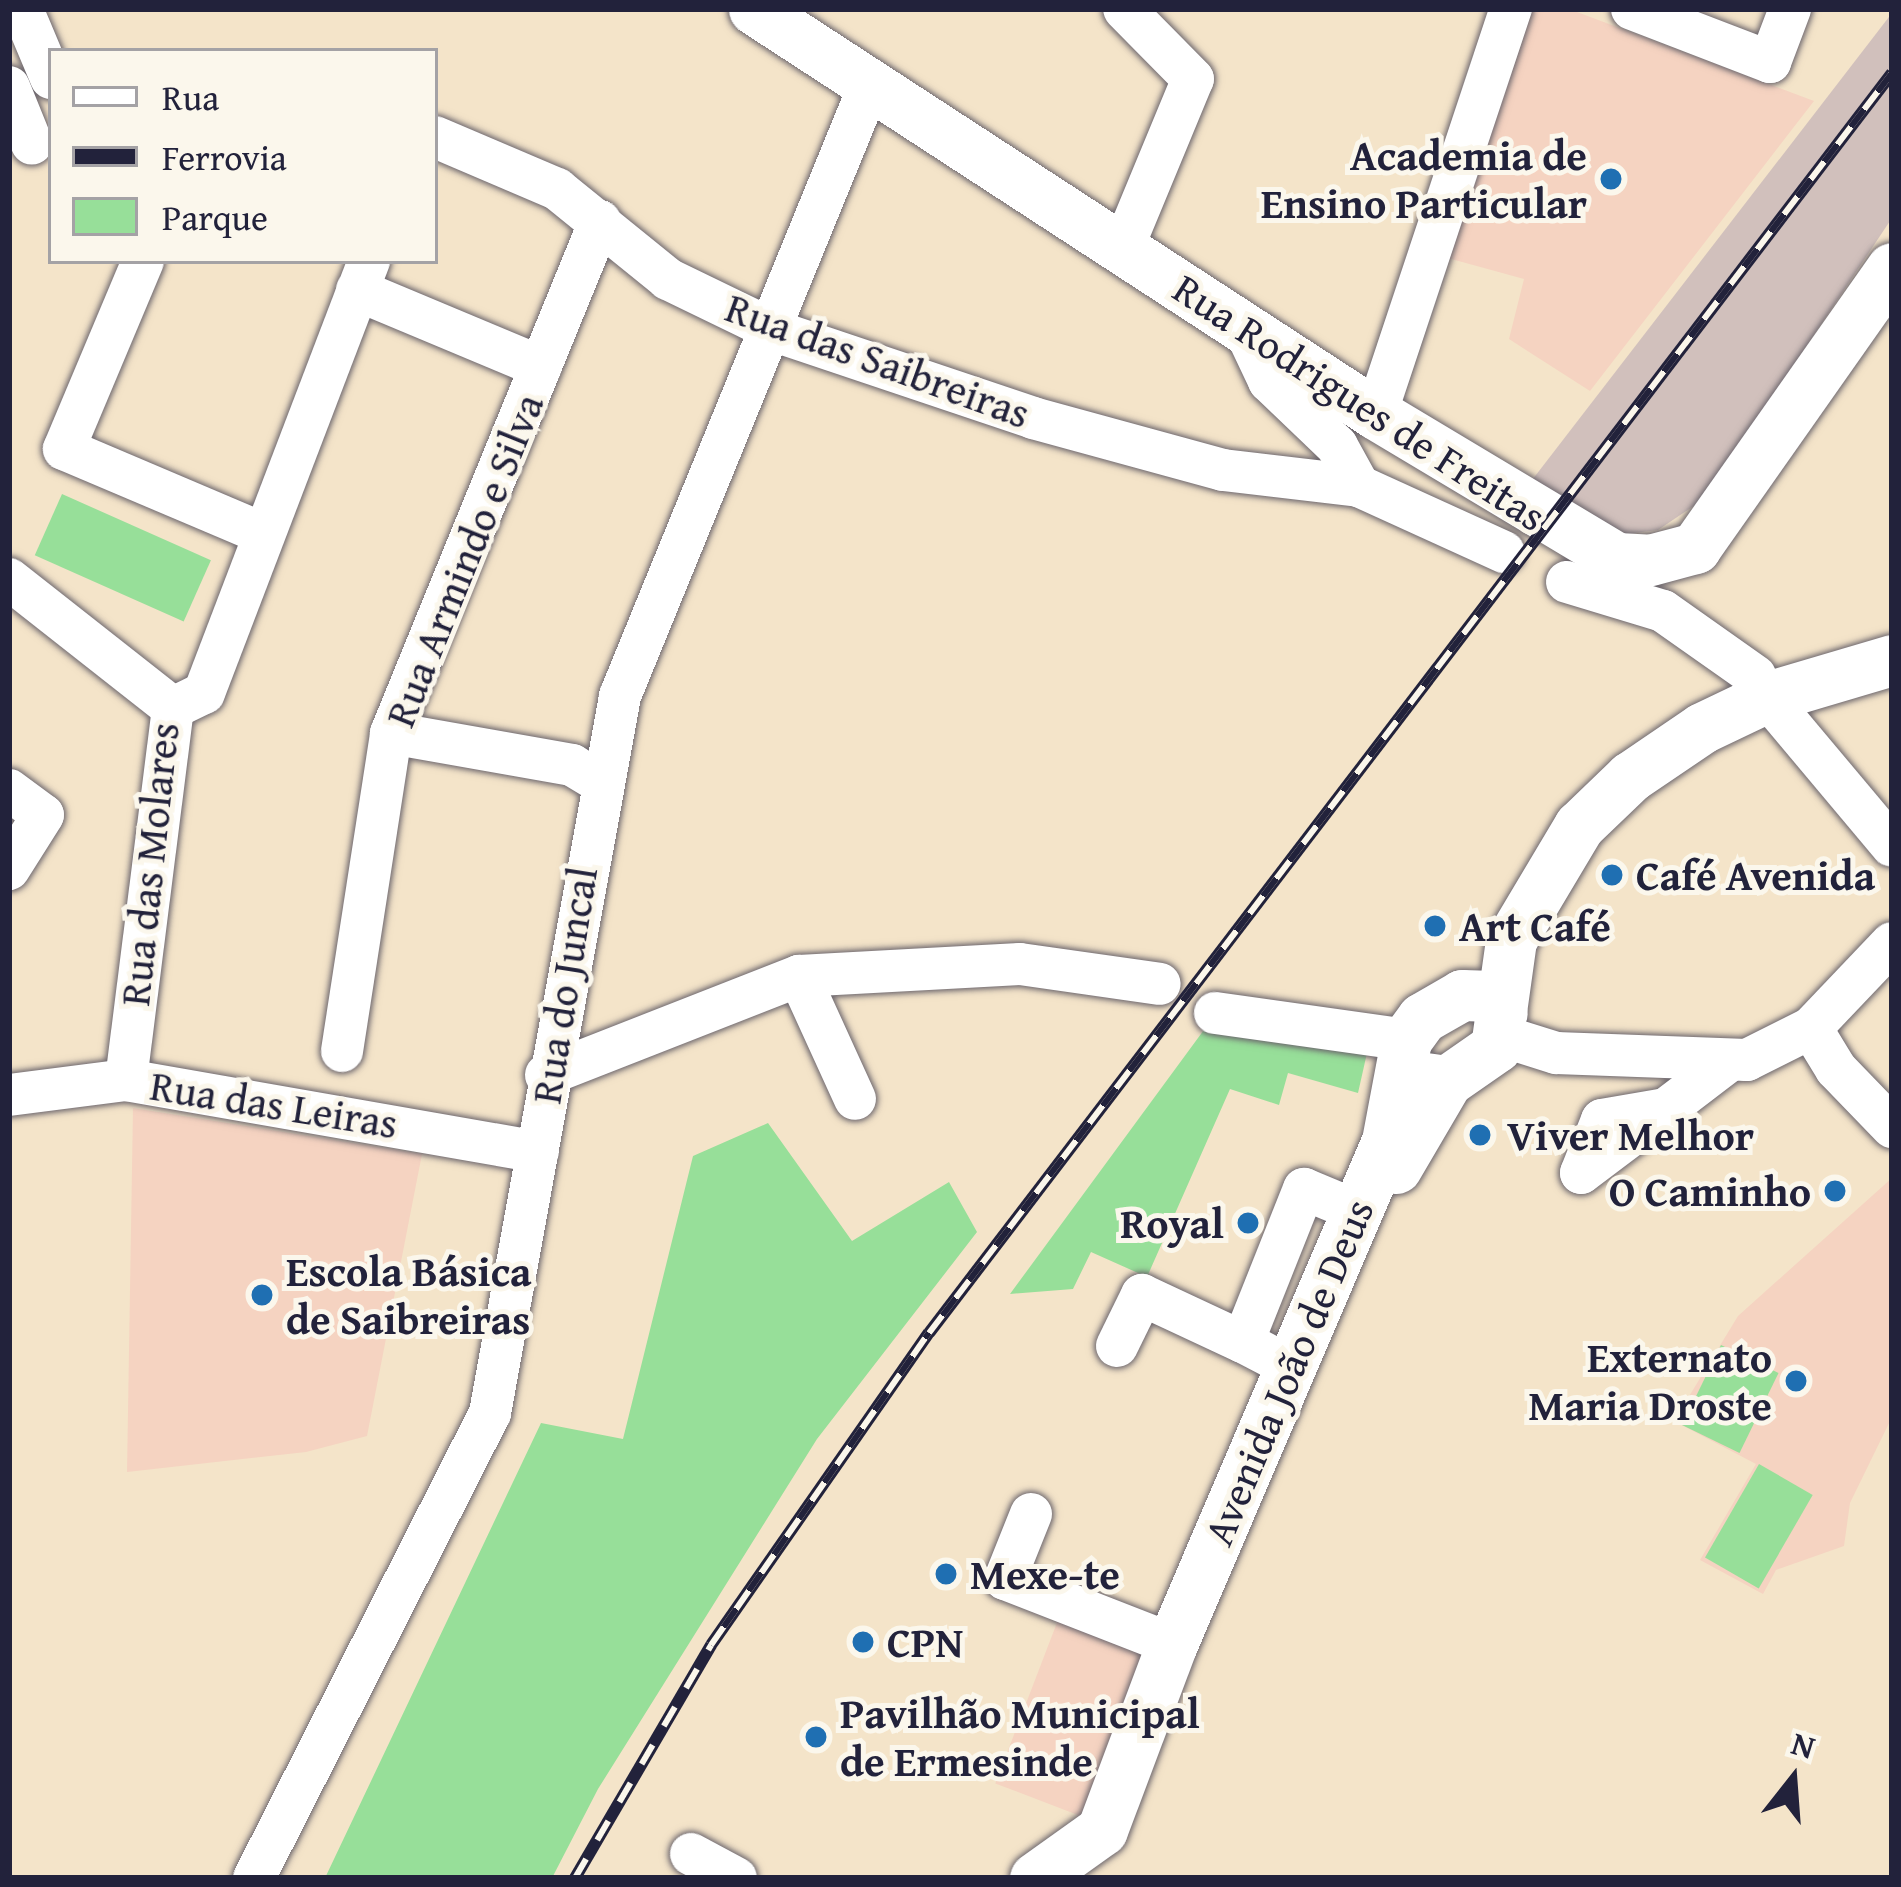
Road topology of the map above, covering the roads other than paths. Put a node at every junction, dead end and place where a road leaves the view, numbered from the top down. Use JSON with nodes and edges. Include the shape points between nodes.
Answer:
{"nodes":[{"id":1,"x":22,"y":9,"type":"edge"},
{"id":2,"x":754,"y":9,"type":"edge"},
{"id":3,"x":1124,"y":9,"type":"edge"},
{"id":4,"x":1510,"y":9,"type":"edge"},
{"id":5,"x":1632,"y":9,"type":"edge"},
{"id":6,"x":1790,"y":9,"type":"edge"},
{"id":7,"x":1719,"y":24,"type":"edge"},
{"id":8,"x":48,"y":71,"type":"edge"},
{"id":9,"x":870,"y":84,"type":"junction"},
{"id":10,"x":9,"y":87,"type":"edge"},
{"id":11,"x":438,"y":138,"type":"edge"},
{"id":12,"x":30,"y":145,"type":"edge"},
{"id":13,"x":600,"y":221,"type":"junction"},
{"id":14,"x":1122,"y":250,"type":"junction"},
{"id":15,"x":142,"y":264,"type":"edge"},
{"id":16,"x":363,"y":275,"type":"edge"},
{"id":17,"x":1884,"y":296,"type":"edge"},
{"id":18,"x":1244,"y":328,"type":"junction"},
{"id":19,"x":775,"y":331,"type":"junction"},
{"id":20,"x":541,"y":367,"type":"junction"},
{"id":21,"x":1376,"y":414,"type":"junction"},
{"id":22,"x":1359,"y":486,"type":"junction"},
{"id":23,"x":262,"y":533,"type":"junction"},
{"id":24,"x":1504,"y":552,"type":"dead end"},
{"id":25,"x":9,"y":579,"type":"edge"},
{"id":26,"x":1567,"y":582,"type":"dead end"},
{"id":27,"x":1892,"y":634,"type":"edge"},
{"id":28,"x":1892,"y":660,"type":"edge"},
{"id":29,"x":1761,"y":687,"type":"junction"},
{"id":30,"x":173,"y":708,"type":"junction"},
{"id":31,"x":391,"y":733,"type":"junction"},
{"id":32,"x":599,"y":781,"type":"junction"},
{"id":33,"x":9,"y":790,"type":"edge"},
{"id":34,"x":1892,"y":846,"type":"edge"},
{"id":35,"x":9,"y":869,"type":"edge"},
{"id":36,"x":1892,"y":944,"type":"edge"},
{"id":37,"x":800,"y":976,"type":"junction"},
{"id":38,"x":1160,"y":984,"type":"dead end"},
{"id":39,"x":1448,"y":1001,"type":"junction"},
{"id":40,"x":1215,"y":1013,"type":"dead end"},
{"id":41,"x":1502,"y":1024,"type":"junction"},
{"id":42,"x":1811,"y":1028,"type":"junction"},
{"id":43,"x":1404,"y":1046,"type":"junction"},
{"id":44,"x":342,"y":1051,"type":"dead end"},
{"id":45,"x":1729,"y":1061,"type":"junction"},
{"id":46,"x":546,"y":1075,"type":"junction"},
{"id":47,"x":126,"y":1080,"type":"junction"},
{"id":48,"x":1447,"y":1081,"type":"junction"},
{"id":49,"x":9,"y":1095,"type":"edge"},
{"id":50,"x":856,"y":1100,"type":"dead end"},
{"id":51,"x":1666,"y":1109,"type":"dead end"},
{"id":52,"x":1892,"y":1126,"type":"edge"},
{"id":53,"x":538,"y":1152,"type":"junction"},
{"id":54,"x":1357,"y":1211,"type":"junction"},
{"id":55,"x":1243,"y":1342,"type":"junction"},
{"id":56,"x":1118,"y":1346,"type":"dead end"},
{"id":57,"x":1289,"y":1366,"type":"junction"},
{"id":58,"x":1031,"y":1514,"type":"dead end"},
{"id":59,"x":1167,"y":1676,"type":"junction"},
{"id":60,"x":691,"y":1854,"type":"dead end"},
{"id":61,"x":1068,"y":1876,"type":"edge"},
{"id":62,"x":254,"y":1878,"type":"edge"},
{"id":63,"x":736,"y":1878,"type":"edge"}],
"edges":[{"from":1,"to":8,"type":"street"},
{"from":2,"to":9,"type":"main road","name":"Rua Rodrigues de Freitas"},
{"from":3,"to":14,"type":"street","via":[[1192,80]]},
{"from":4,"to":21,"type":"street"},
{"from":5,"to":7,"type":"street"},
{"from":6,"to":7,"type":"street","via":[[1770,62]]},
{"from":9,"to":14,"type":"main road","name":"Rua Rodrigues de Freitas"},
{"from":9,"to":19,"type":"street","name":"Rua do Juncal"},
{"from":10,"to":12,"type":"street"},
{"from":11,"to":13,"type":"street","name":"Rua das Saibreiras","via":[[557,189]]},
{"from":13,"to":19,"type":"street","name":"Rua das Saibreiras","via":[[668,279]]},
{"from":13,"to":20,"type":"street","name":"Rua Armindo e Silva"},
{"from":14,"to":18,"type":"main road","name":"Rua Rodrigues de Freitas"},
{"from":15,"to":23,"type":"street","via":[[64,449]]},
{"from":16,"to":20,"type":"street"},
{"from":16,"to":23,"type":"street"},
{"from":17,"to":21,"type":"main road","name":"Rua Rodrigues de Freitas","via":[[1695,548],[1650,560],[1586,546]]},
{"from":18,"to":21,"type":"main road","name":"Rua Rodrigues de Freitas"},
{"from":18,"to":22,"type":"street","via":[[1269,381],[1337,446]]},
{"from":19,"to":22,"type":"street","name":"Rua das Saibreiras","via":[[1033,418],[1223,470]]},
{"from":19,"to":32,"type":"street","name":"Rua do Juncal","via":[[620,696]]},
{"from":20,"to":31,"type":"street","name":"Rua Armindo e Silva"},
{"from":22,"to":24,"type":"street"},
{"from":23,"to":30,"type":"street","via":[[205,693]]},
{"from":25,"to":30,"type":"street","name":"Rua das Molares"},
{"from":26,"to":29,"type":"street","via":[[1663,611]]},
{"from":27,"to":29,"type":"main road"},
{"from":28,"to":29,"type":"main road"},
{"from":29,"to":34,"type":"street"},
{"from":29,"to":39,"type":"main road","via":[[1689,708],[1561,811]]},
{"from":29,"to":41,"type":"main road","via":[[1630,777],[1579,826],[1511,940]]},
{"from":30,"to":47,"type":"street","name":"Rua das Molares"},
{"from":31,"to":32,"type":"street","via":[[572,765]]},
{"from":31,"to":44,"type":"street","name":"Rua Armindo e Silva"},
{"from":32,"to":46,"type":"street","name":"Rua do Juncal"},
{"from":33,"to":35,"type":"street","via":[[44,815]]},
{"from":36,"to":42,"type":"street"},
{"from":37,"to":38,"type":"street","via":[[1020,964]]},
{"from":37,"to":46,"type":"street"},
{"from":37,"to":50,"type":"street"},
{"from":39,"to":41,"type":"main road","via":[[1486,996]]},
{"from":39,"to":43,"type":"main road"},
{"from":40,"to":43,"type":"street"},
{"from":41,"to":45,"type":"street","via":[[1556,1052]]},
{"from":41,"to":48,"type":"main road","name":"Avenida João de Deus","via":[[1475,1066]]},
{"from":42,"to":45,"type":"street","via":[[1777,1051]]},
{"from":42,"to":52,"type":"street","via":[[1836,1069]]},
{"from":43,"to":48,"type":"main road","via":[[1422,1080]]},
{"from":43,"to":54,"type":"main road","name":"Avenida João de Deus","via":[[1387,1141]]},
{"from":45,"to":51,"type":"street"},
{"from":46,"to":53,"type":"street","name":"Rua do Juncal"},
{"from":47,"to":49,"type":"street","name":"Rua das Leiras"},
{"from":47,"to":53,"type":"street","name":"Rua das Leiras"},
{"from":48,"to":59,"type":"main road","name":"Avenida João de Deus","via":[[1415,1124]]},
{"from":53,"to":62,"type":"street","name":"Rua do Juncal","via":[[490,1412]]},
{"from":54,"to":55,"type":"street","via":[[1304,1189]]},
{"from":54,"to":57,"type":"main road","name":"Avenida João de Deus"},
{"from":55,"to":56,"type":"street","via":[[1142,1295]]},
{"from":55,"to":57,"type":"street"},
{"from":57,"to":59,"type":"main road","name":"Avenida João de Deus"},
{"from":58,"to":59,"type":"street","via":[[1005,1579]]},
{"from":59,"to":61,"type":"main road","name":"Avenida João de Deus"},
{"from":60,"to":63,"type":"street"}]}
